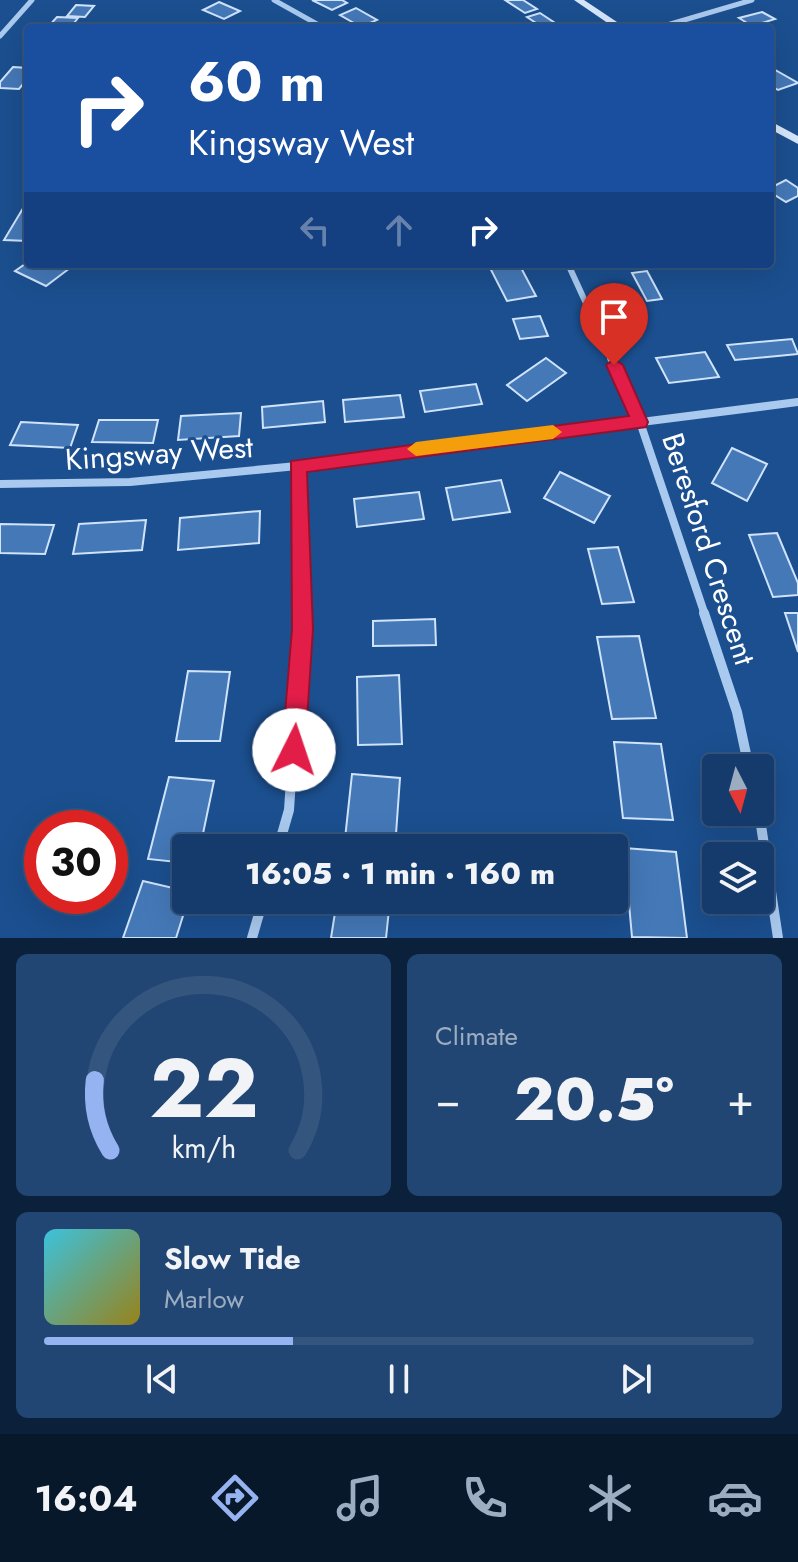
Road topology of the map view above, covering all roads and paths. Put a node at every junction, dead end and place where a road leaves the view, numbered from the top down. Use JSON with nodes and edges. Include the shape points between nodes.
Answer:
{"nodes":[{"id":1,"x":32,"y":0,"type":"edge"},
{"id":2,"x":274,"y":0,"type":"edge"},
{"id":3,"x":578,"y":0,"type":"edge"},
{"id":4,"x":752,"y":0,"type":"edge"},
{"id":5,"x":317,"y":24,"type":"edge"},
{"id":6,"x":615,"y":24,"type":"edge"},
{"id":7,"x":671,"y":24,"type":"edge"},
{"id":8,"x":0,"y":36,"type":"edge"},
{"id":9,"x":774,"y":126,"type":"edge"},
{"id":10,"x":798,"y":141,"type":"edge"},
{"id":11,"x":570,"y":268,"type":"edge"},
{"id":12,"x":798,"y":402,"type":"edge"},
{"id":13,"x":640,"y":422,"type":"junction"},
{"id":14,"x":297,"y":466,"type":"junction"},
{"id":15,"x":0,"y":484,"type":"edge"},
{"id":16,"x":746,"y":754,"type":"edge"},
{"id":17,"x":761,"y":826,"type":"edge"},
{"id":18,"x":282,"y":834,"type":"edge"},
{"id":19,"x":259,"y":914,"type":"edge"},
{"id":20,"x":252,"y":938,"type":"edge"},
{"id":21,"x":778,"y":938,"type":"edge"}],
"edges":[{"from":1,"to":8,"type":"street"},
{"from":2,"to":5,"type":"street"},
{"from":3,"to":6,"type":"street"},
{"from":4,"to":7,"type":"street"},
{"from":9,"to":10,"type":"street"},
{"from":11,"to":13,"type":"street","name":"Beresford Crescent"},
{"from":12,"to":13,"type":"street","name":"Kingsway West"},
{"from":13,"to":14,"type":"street","name":"Kingsway West"},
{"from":13,"to":16,"type":"street","name":"Beresford Crescent","via":[[737,712]]},
{"from":14,"to":15,"type":"street","name":"Kingsway West","via":[[130,482]]},
{"from":14,"to":18,"type":"street","via":[[303,629],[289,810]]},
{"from":17,"to":21,"type":"street"},
{"from":19,"to":20,"type":"street"}]}
